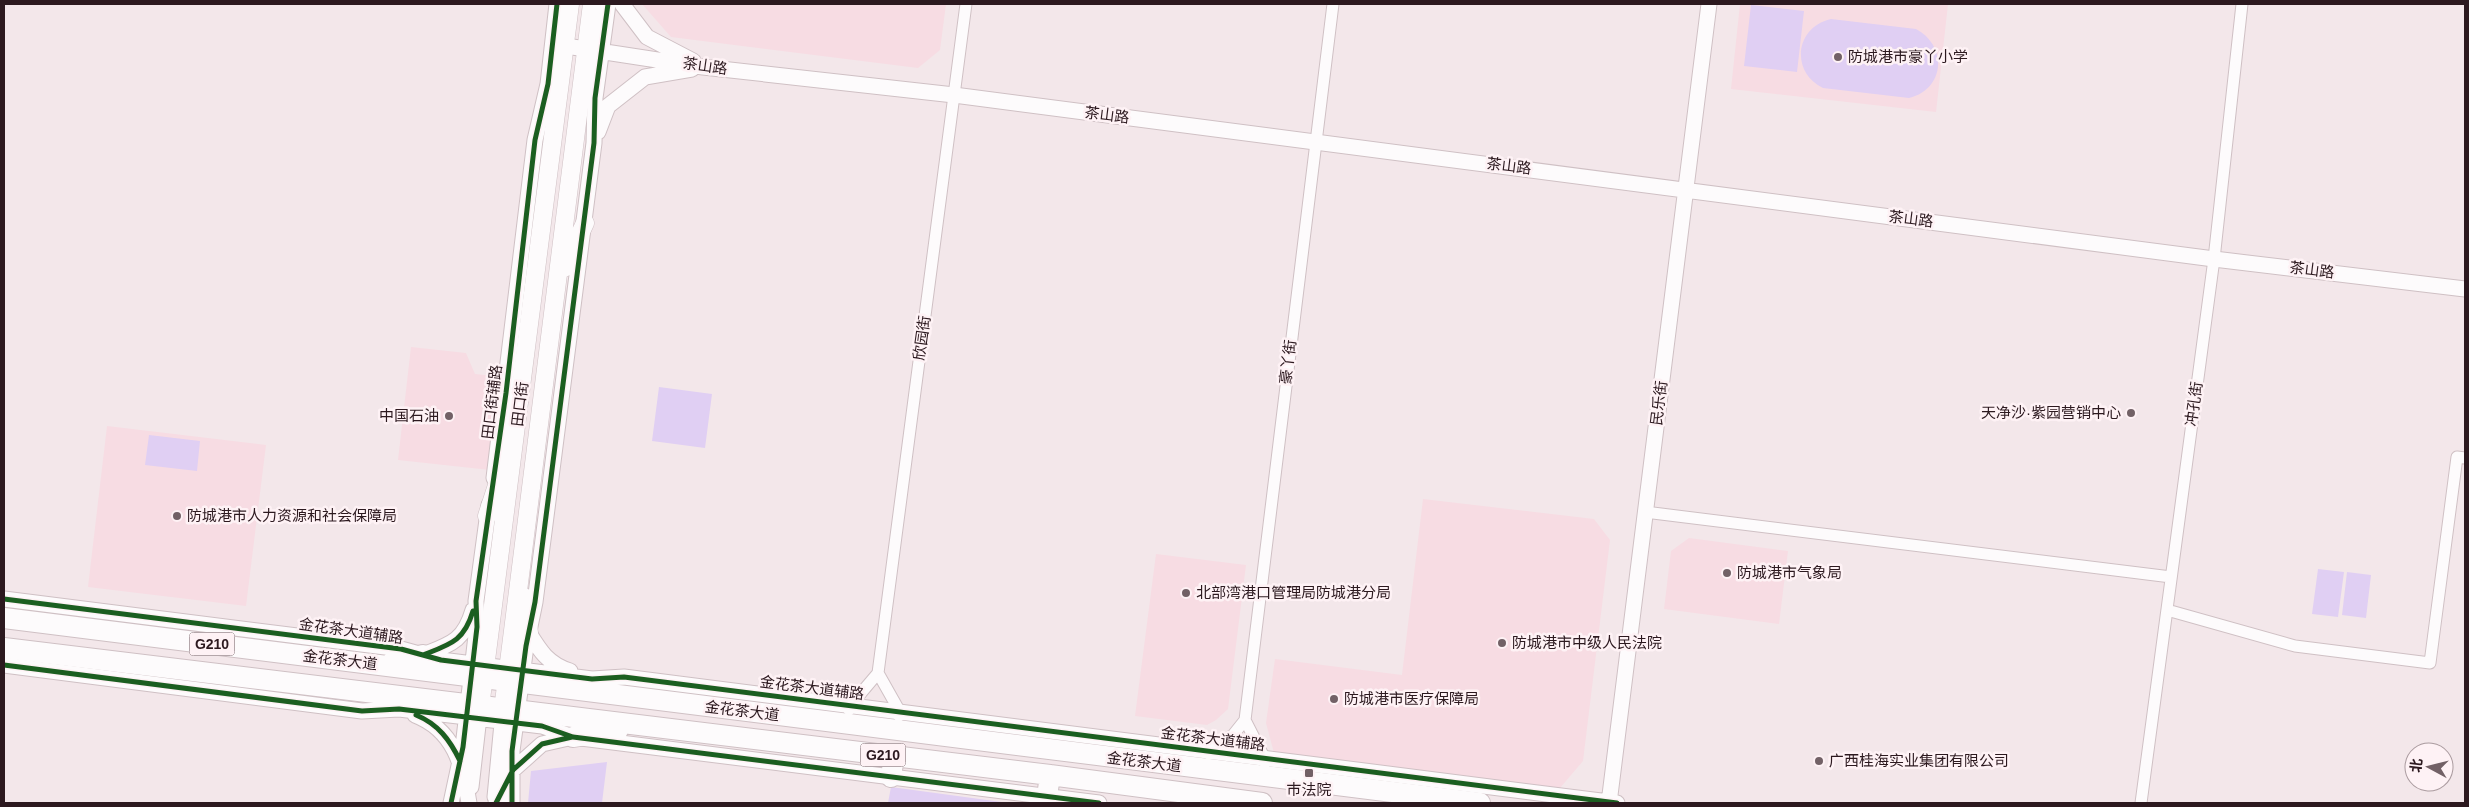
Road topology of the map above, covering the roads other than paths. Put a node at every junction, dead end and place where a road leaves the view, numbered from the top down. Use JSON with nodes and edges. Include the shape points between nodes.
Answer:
{"nodes":[{"id":1,"x":557,"y":4,"type":"edge"},
{"id":2,"x":570,"y":4,"type":"edge"},
{"id":3,"x":592,"y":4,"type":"edge"},
{"id":4,"x":608,"y":4,"type":"edge"},
{"id":5,"x":622,"y":4,"type":"edge"},
{"id":6,"x":966,"y":4,"type":"edge"},
{"id":7,"x":1333,"y":4,"type":"edge"},
{"id":8,"x":1709,"y":4,"type":"edge"},
{"id":9,"x":2242,"y":4,"type":"edge"},
{"id":10,"x":559,"y":45,"type":"junction"},
{"id":11,"x":594,"y":50,"type":"junction"},
{"id":12,"x":703,"y":67,"type":"junction"},
{"id":13,"x":954,"y":95,"type":"junction"},
{"id":14,"x":1315,"y":141,"type":"junction"},
{"id":15,"x":594,"y":143,"type":"junction"},
{"id":16,"x":1686,"y":190,"type":"junction"},
{"id":17,"x":585,"y":222,"type":"junction"},
{"id":18,"x":2214,"y":259,"type":"junction"},
{"id":19,"x":557,"y":285,"type":"junction"},
{"id":20,"x":2465,"y":289,"type":"edge"},
{"id":21,"x":517,"y":426,"type":"junction"},
{"id":22,"x":2465,"y":458,"type":"edge"},
{"id":23,"x":1646,"y":512,"type":"junction"},
{"id":24,"x":487,"y":516,"type":"junction"},
{"id":25,"x":520,"y":574,"type":"junction"},
{"id":26,"x":2171,"y":577,"type":"junction"},
{"id":27,"x":4,"y":599,"type":"edge"},
{"id":28,"x":476,"y":601,"type":"junction"},
{"id":29,"x":2167,"y":610,"type":"junction"},
{"id":30,"x":47,"y":614,"type":"junction"},
{"id":31,"x":4,"y":618,"type":"edge"},
{"id":32,"x":529,"y":633,"type":"junction"},
{"id":33,"x":4,"y":648,"type":"edge"},
{"id":34,"x":423,"y":655,"type":"junction"},
{"id":35,"x":42,"y":661,"type":"junction"},
{"id":36,"x":4,"y":665,"type":"edge"},
{"id":37,"x":378,"y":665,"type":"junction"},
{"id":38,"x":478,"y":671,"type":"junction"},
{"id":39,"x":878,"y":673,"type":"junction"},
{"id":40,"x":515,"y":676,"type":"junction"},
{"id":41,"x":592,"y":679,"type":"junction"},
{"id":42,"x":655,"y":700,"type":"junction"},
{"id":43,"x":399,"y":709,"type":"junction"},
{"id":44,"x":473,"y":712,"type":"junction"},
{"id":45,"x":849,"y":715,"type":"junction"},
{"id":46,"x":510,"y":716,"type":"junction"},
{"id":47,"x":1245,"y":720,"type":"junction"},
{"id":48,"x":899,"y":721,"type":"junction"},
{"id":49,"x":644,"y":726,"type":"junction"},
{"id":50,"x":573,"y":737,"type":"junction"},
{"id":51,"x":894,"y":756,"type":"junction"},
{"id":52,"x":460,"y":761,"type":"junction"},
{"id":53,"x":1208,"y":761,"type":"junction"},
{"id":54,"x":1264,"y":768,"type":"junction"},
{"id":55,"x":513,"y":770,"type":"junction"},
{"id":56,"x":1050,"y":775,"type":"junction"},
{"id":57,"x":891,"y":777,"type":"junction"},
{"id":58,"x":1047,"y":797,"type":"junction"},
{"id":59,"x":452,"y":803,"type":"edge"},
{"id":60,"x":469,"y":803,"type":"edge"},
{"id":61,"x":495,"y":803,"type":"edge"},
{"id":62,"x":512,"y":803,"type":"edge"},
{"id":63,"x":1099,"y":803,"type":"edge"},
{"id":64,"x":1260,"y":803,"type":"edge"},
{"id":65,"x":1480,"y":803,"type":"edge"},
{"id":66,"x":1612,"y":803,"type":"edge"},
{"id":67,"x":2140,"y":803,"type":"edge"}],
"edges":[{"from":1,"to":10,"type":"street","name":"田口街辅路"},
{"from":2,"to":10,"type":"main road","name":"田口街"},
{"from":3,"to":11,"type":"main road","name":"田口街"},
{"from":4,"to":11,"type":"street"},
{"from":5,"to":12,"type":"street","via":[[647,37]]},
{"from":6,"to":13,"type":"street","name":"欣园街"},
{"from":7,"to":14,"type":"street","name":"豪丫街"},
{"from":8,"to":16,"type":"street","name":"民乐街"},
{"from":9,"to":18,"type":"street","name":"冲孔街"},
{"from":10,"to":11,"type":"street","name":"茶山路"},
{"from":10,"to":21,"type":"main road","name":"田口街"},
{"from":10,"to":24,"type":"street","name":"田口街辅路","via":[[535,140],[497,467]]},
{"from":11,"to":12,"type":"street","name":"茶山路"},
{"from":11,"to":15,"type":"street"},
{"from":11,"to":19,"type":"main road","name":"田口街"},
{"from":12,"to":13,"type":"street","name":"茶山路"},
{"from":12,"to":15,"type":"street","via":[[645,78],[608,106]]},
{"from":13,"to":14,"type":"street","name":"茶山路"},
{"from":13,"to":39,"type":"street","name":"欣园街"},
{"from":14,"to":16,"type":"street","name":"茶山路"},
{"from":14,"to":47,"type":"street","name":"豪丫街"},
{"from":15,"to":17,"type":"street"},
{"from":16,"to":18,"type":"street","name":"茶山路"},
{"from":16,"to":23,"type":"street","name":"民乐街"},
{"from":17,"to":19,"type":"main road"},
{"from":17,"to":32,"type":"street"},
{"from":18,"to":20,"type":"street","name":"茶山路"},
{"from":18,"to":26,"type":"street","name":"冲孔街"},
{"from":19,"to":25,"type":"main road","name":"田口街"},
{"from":21,"to":24,"type":"main road"},
{"from":21,"to":38,"type":"main road","name":"田口街"},
{"from":22,"to":29,"type":"street","via":[[2457,457],[2430,663],[2295,646]]},
{"from":23,"to":26,"type":"street"},
{"from":23,"to":66,"type":"street","name":"民乐街"},
{"from":24,"to":28,"type":"street","name":"田口街辅路"},
{"from":25,"to":32,"type":"main road"},
{"from":25,"to":40,"type":"main road","name":"田口街"},
{"from":26,"to":29,"type":"street","name":"冲孔街"},
{"from":27,"to":30,"type":"street","name":"金花茶大道辅路"},
{"from":28,"to":34,"type":"street","via":[[468,625],[455,642]]},
{"from":28,"to":38,"type":"street","name":"田口街辅路"},
{"from":29,"to":67,"type":"street","name":"冲孔街"},
{"from":30,"to":31,"type":"highway","name":"金花茶大道","number":"G210"},
{"from":30,"to":34,"type":"street","name":"金花茶大道辅路","via":[[401,650]]},
{"from":30,"to":37,"type":"highway","name":"金花茶大道","number":"G210"},
{"from":32,"to":40,"type":"street"},
{"from":32,"to":41,"type":"street","via":[[544,656],[556,667]]},
{"from":33,"to":35,"type":"highway","name":"金花茶大道","number":"G210"},
{"from":34,"to":37,"type":"highway"},
{"from":34,"to":38,"type":"street","name":"金花茶大道辅路"},
{"from":35,"to":36,"type":"street"},
{"from":35,"to":43,"type":"street","via":[[362,711]]},
{"from":35,"to":44,"type":"highway","name":"金花茶大道","number":"G210"},
{"from":37,"to":38,"type":"highway","name":"金花茶大道","number":"G210"},
{"from":38,"to":40,"type":"highway","name":"金花茶大道","number":"G210"},
{"from":38,"to":44,"type":"main road","name":"田口街"},
{"from":39,"to":45,"type":"street"},
{"from":39,"to":48,"type":"street"},
{"from":40,"to":41,"type":"street","name":"金花茶大道辅路"},
{"from":40,"to":42,"type":"highway","name":"金花茶大道","number":"G210"},
{"from":40,"to":46,"type":"main road","name":"田口街"},
{"from":41,"to":42,"type":"highway"},
{"from":41,"to":45,"type":"street","name":"金花茶大道辅路","via":[[624,677]]},
{"from":42,"to":45,"type":"highway","name":"金花茶大道","number":"G210"},
{"from":43,"to":44,"type":"street"},
{"from":43,"to":52,"type":"street","via":[[430,721],[444,734]]},
{"from":44,"to":46,"type":"highway","name":"金花茶大道","number":"G210"},
{"from":44,"to":52,"type":"street"},
{"from":44,"to":60,"type":"street","name":"田口街"},
{"from":45,"to":48,"type":"highway","name":"金花茶大道","number":"G210"},
{"from":46,"to":49,"type":"highway","name":"金花茶大道","number":"G210"},
{"from":46,"to":50,"type":"street"},
{"from":46,"to":55,"type":"street"},
{"from":46,"to":61,"type":"street","name":"田口街"},
{"from":47,"to":53,"type":"street"},
{"from":47,"to":54,"type":"street"},
{"from":48,"to":53,"type":"highway","name":"金花茶大道","number":"G210"},
{"from":49,"to":50,"type":"highway"},
{"from":49,"to":51,"type":"highway","name":"金花茶大道","number":"G210"},
{"from":50,"to":55,"type":"street","via":[[542,744]]},
{"from":50,"to":57,"type":"street"},
{"from":51,"to":56,"type":"highway","name":"金花茶大道","number":"G210"},
{"from":51,"to":57,"type":"highway"},
{"from":52,"to":59,"type":"street"},
{"from":52,"to":60,"type":"street"},
{"from":53,"to":54,"type":"highway","name":"金花茶大道","number":"G210"},
{"from":54,"to":65,"type":"highway","name":"金花茶大道","number":"G210"},
{"from":54,"to":66,"type":"street","name":"金花茶大道辅路"},
{"from":55,"to":61,"type":"street"},
{"from":55,"to":62,"type":"street"},
{"from":56,"to":58,"type":"highway"},
{"from":56,"to":64,"type":"highway","name":"金花茶大道","number":"G210"},
{"from":57,"to":58,"type":"street"},
{"from":58,"to":63,"type":"street"}]}
